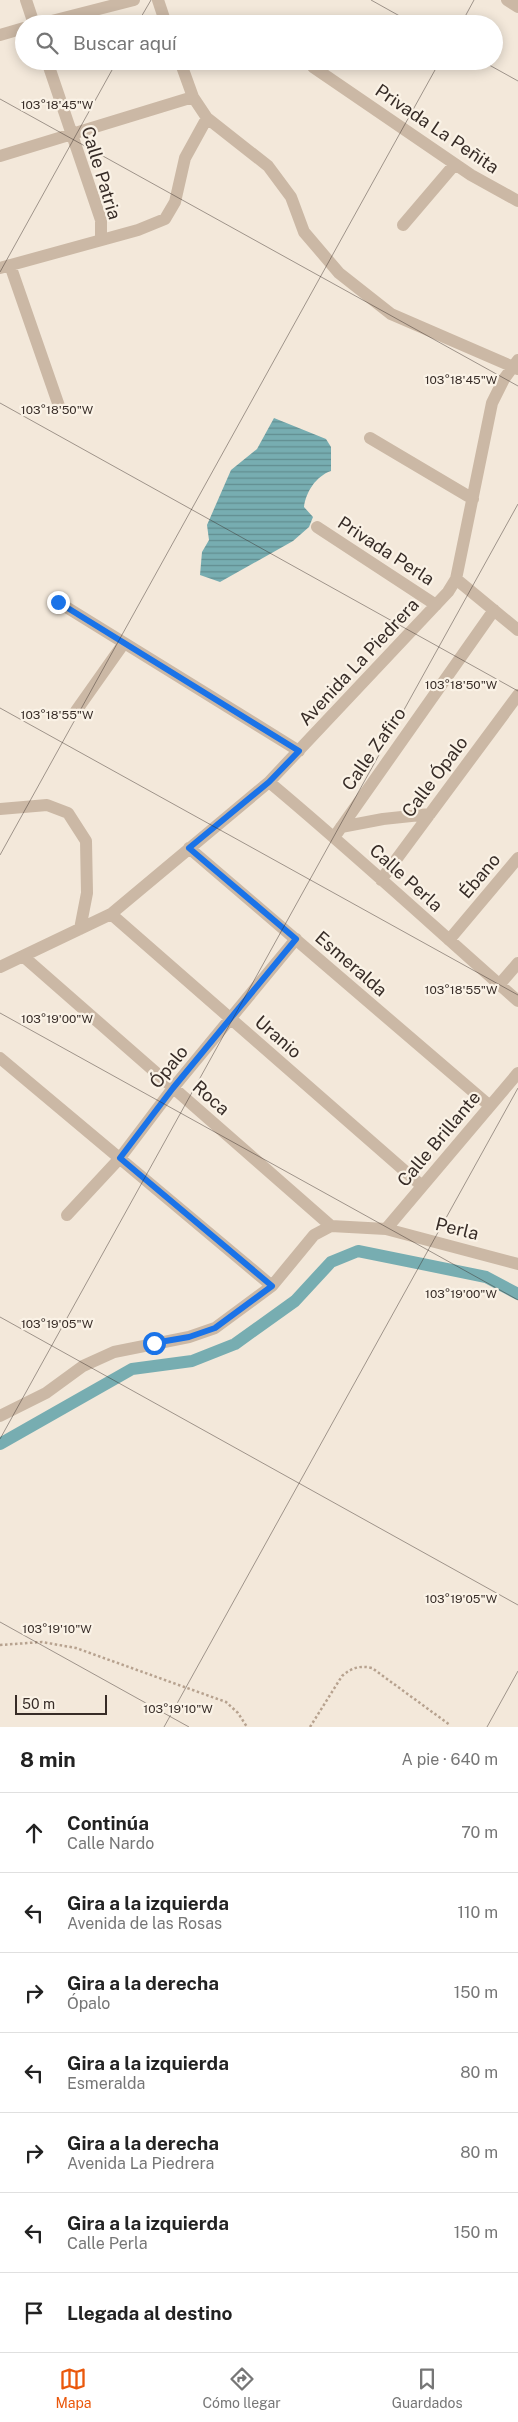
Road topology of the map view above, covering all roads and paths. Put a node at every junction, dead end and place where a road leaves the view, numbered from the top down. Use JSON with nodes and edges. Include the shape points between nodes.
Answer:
{"nodes":[{"id":1,"x":26,"y":0,"type":"edge"},
{"id":2,"x":134,"y":0,"type":"edge"},
{"id":3,"x":158,"y":0,"type":"edge"},
{"id":4,"x":507,"y":0,"type":"edge"},
{"id":5,"x":518,"y":7,"type":"edge"},
{"id":6,"x":31,"y":15,"type":"edge"},
{"id":7,"x":75,"y":15,"type":"edge"},
{"id":8,"x":163,"y":15,"type":"edge"},
{"id":9,"x":15,"y":31,"type":"edge"},
{"id":10,"x":0,"y":35,"type":"edge"},
{"id":11,"x":50,"y":70,"type":"edge"},
{"id":12,"x":183,"y":70,"type":"edge"},
{"id":13,"x":317,"y":70,"type":"edge"},
{"id":14,"x":193,"y":97,"type":"junction"},
{"id":15,"x":207,"y":118,"type":"junction"},
{"id":16,"x":72,"y":135,"type":"junction"},
{"id":17,"x":0,"y":156,"type":"edge"},
{"id":18,"x":455,"y":164,"type":"junction"},
{"id":19,"x":518,"y":201,"type":"edge"},
{"id":20,"x":403,"y":225,"type":"dead end"},
{"id":21,"x":101,"y":239,"type":"junction"},
{"id":22,"x":5,"y":267,"type":"edge"},
{"id":23,"x":517,"y":365,"type":"edge"},
{"id":24,"x":59,"y":406,"type":"dead end"},
{"id":25,"x":370,"y":438,"type":"dead end"},
{"id":26,"x":473,"y":499,"type":"junction"},
{"id":27,"x":316,"y":527,"type":"dead end"},
{"id":28,"x":456,"y":579,"type":"junction"},
{"id":29,"x":58,"y":602,"type":"dead end"},
{"id":30,"x":436,"y":605,"type":"junction"},
{"id":31,"x":494,"y":610,"type":"junction"},
{"id":32,"x":518,"y":630,"type":"edge"},
{"id":33,"x":124,"y":643,"type":"junction"},
{"id":34,"x":518,"y":695,"type":"edge"},
{"id":35,"x":76,"y":712,"type":"dead end"},
{"id":36,"x":299,"y":751,"type":"junction"},
{"id":37,"x":269,"y":782,"type":"junction"},
{"id":38,"x":0,"y":809,"type":"edge"},
{"id":39,"x":430,"y":814,"type":"junction"},
{"id":40,"x":338,"y":831,"type":"junction"},
{"id":41,"x":189,"y":848,"type":"junction"},
{"id":42,"x":518,"y":858,"type":"edge"},
{"id":43,"x":381,"y":880,"type":"junction"},
{"id":44,"x":111,"y":914,"type":"junction"},
{"id":45,"x":80,"y":929,"type":"junction"},
{"id":46,"x":296,"y":939,"type":"junction"},
{"id":47,"x":449,"y":940,"type":"junction"},
{"id":48,"x":24,"y":957,"type":"junction"},
{"id":49,"x":518,"y":963,"type":"edge"},
{"id":50,"x":0,"y":967,"type":"edge"},
{"id":51,"x":499,"y":985,"type":"junction"},
{"id":52,"x":518,"y":1001,"type":"edge"},
{"id":53,"x":232,"y":1020,"type":"junction"},
{"id":54,"x":0,"y":1058,"type":"edge"},
{"id":55,"x":518,"y":1073,"type":"edge"},
{"id":56,"x":173,"y":1088,"type":"junction"},
{"id":57,"x":490,"y":1106,"type":"junction"},
{"id":58,"x":120,"y":1158,"type":"junction"},
{"id":59,"x":422,"y":1186,"type":"junction"},
{"id":60,"x":67,"y":1215,"type":"dead end"},
{"id":61,"x":331,"y":1226,"type":"junction"},
{"id":62,"x":386,"y":1229,"type":"junction"},
{"id":63,"x":518,"y":1264,"type":"edge"},
{"id":64,"x":272,"y":1286,"type":"junction"},
{"id":65,"x":0,"y":1416,"type":"edge"},
{"id":66,"x":0,"y":1645,"type":"edge"},
{"id":67,"x":450,"y":1725,"type":"dead end"},
{"id":68,"x":247,"y":1727,"type":"edge"},
{"id":69,"x":310,"y":1727,"type":"edge"}],
"edges":[{"from":1,"to":6,"type":"street"},
{"from":2,"to":7,"type":"street"},
{"from":3,"to":8,"type":"street"},
{"from":4,"to":5,"type":"street"},
{"from":9,"to":10,"type":"street"},
{"from":11,"to":16,"type":"street","name":"Calle Patria"},
{"from":12,"to":14,"type":"street"},
{"from":13,"to":18,"type":"street","name":"Privada La Peñita"},
{"from":14,"to":15,"type":"street"},
{"from":14,"to":16,"type":"street"},
{"from":15,"to":21,"type":"street","via":[[185,158],[169,214],[160,222]]},
{"from":15,"to":23,"type":"street","via":[[268,166],[291,197],[307,237],[339,273],[366,296],[391,314]]},
{"from":16,"to":17,"type":"street"},
{"from":16,"to":21,"type":"street","name":"Calle Patria","via":[[101,220]]},
{"from":18,"to":19,"type":"street","name":"Privada La Peñita"},
{"from":18,"to":20,"type":"street"},
{"from":21,"to":22,"type":"street"},
{"from":22,"to":24,"type":"street"},
{"from":23,"to":26,"type":"street","name":"Avenida La Piedrera","via":[[504,379],[492,403]]},
{"from":25,"to":26,"type":"street"},
{"from":26,"to":28,"type":"street","name":"Avenida La Piedrera"},
{"from":27,"to":30,"type":"street","name":"Privada Perla"},
{"from":28,"to":30,"type":"street","name":"Avenida La Piedrera"},
{"from":28,"to":31,"type":"street"},
{"from":29,"to":33,"type":"street"},
{"from":30,"to":36,"type":"street","name":"Avenida La Piedrera"},
{"from":31,"to":32,"type":"street"},
{"from":31,"to":40,"type":"street","name":"Calle Zafiro"},
{"from":33,"to":35,"type":"street"},
{"from":33,"to":36,"type":"street"},
{"from":34,"to":39,"type":"street","name":"Calle Ópalo"},
{"from":36,"to":37,"type":"street","name":"Avenida La Piedrera"},
{"from":37,"to":40,"type":"street","name":"Calle Perla"},
{"from":37,"to":41,"type":"street","name":"Avenida La Piedrera"},
{"from":38,"to":45,"type":"street","via":[[47,805],[68,813],[86,841],[87,893]]},
{"from":39,"to":40,"type":"street","via":[[383,819]]},
{"from":39,"to":43,"type":"street","name":"Calle Ópalo"},
{"from":40,"to":43,"type":"street","name":"Calle Perla"},
{"from":41,"to":44,"type":"street","name":"Avenida La Piedrera"},
{"from":41,"to":46,"type":"street","name":"Esmeralda"},
{"from":42,"to":47,"type":"street","name":"Ébano"},
{"from":43,"to":47,"type":"street","name":"Calle Perla"},
{"from":44,"to":45,"type":"street","name":"Avenida La Piedrera"},
{"from":44,"to":53,"type":"street","name":"Uranio"},
{"from":45,"to":48,"type":"street","name":"Avenida La Piedrera"},
{"from":46,"to":53,"type":"street","name":"Ópalo"},
{"from":46,"to":57,"type":"street","name":"Esmeralda"},
{"from":47,"to":51,"type":"street","name":"Calle Perla"},
{"from":48,"to":50,"type":"street","name":"Avenida La Piedrera"},
{"from":48,"to":56,"type":"street","name":"Roca"},
{"from":49,"to":51,"type":"street"},
{"from":51,"to":52,"type":"street","name":"Calle Perla"},
{"from":53,"to":56,"type":"street","name":"Ópalo"},
{"from":53,"to":59,"type":"street","name":"Uranio"},
{"from":54,"to":58,"type":"street"},
{"from":55,"to":57,"type":"street","name":"Calle Brillante"},
{"from":56,"to":58,"type":"street","name":"Ópalo"},
{"from":56,"to":61,"type":"street","name":"Roca"},
{"from":57,"to":59,"type":"street","name":"Calle Brillante"},
{"from":58,"to":60,"type":"street","name":"Ópalo"},
{"from":58,"to":64,"type":"street"},
{"from":59,"to":62,"type":"street","name":"Calle Brillante"},
{"from":61,"to":62,"type":"street","name":"Perla"},
{"from":61,"to":64,"type":"street","via":[[314,1236]]},
{"from":62,"to":63,"type":"street","name":"Perla"},
{"from":64,"to":65,"type":"street","via":[[215,1328],[189,1337],[114,1352],[83,1366],[46,1393]]},
{"from":66,"to":68,"type":"path","via":[[42,1642],[76,1648],[226,1702]]},
{"from":67,"to":69,"type":"path","via":[[372,1668],[364,1666],[348,1670],[342,1676]]}]}
